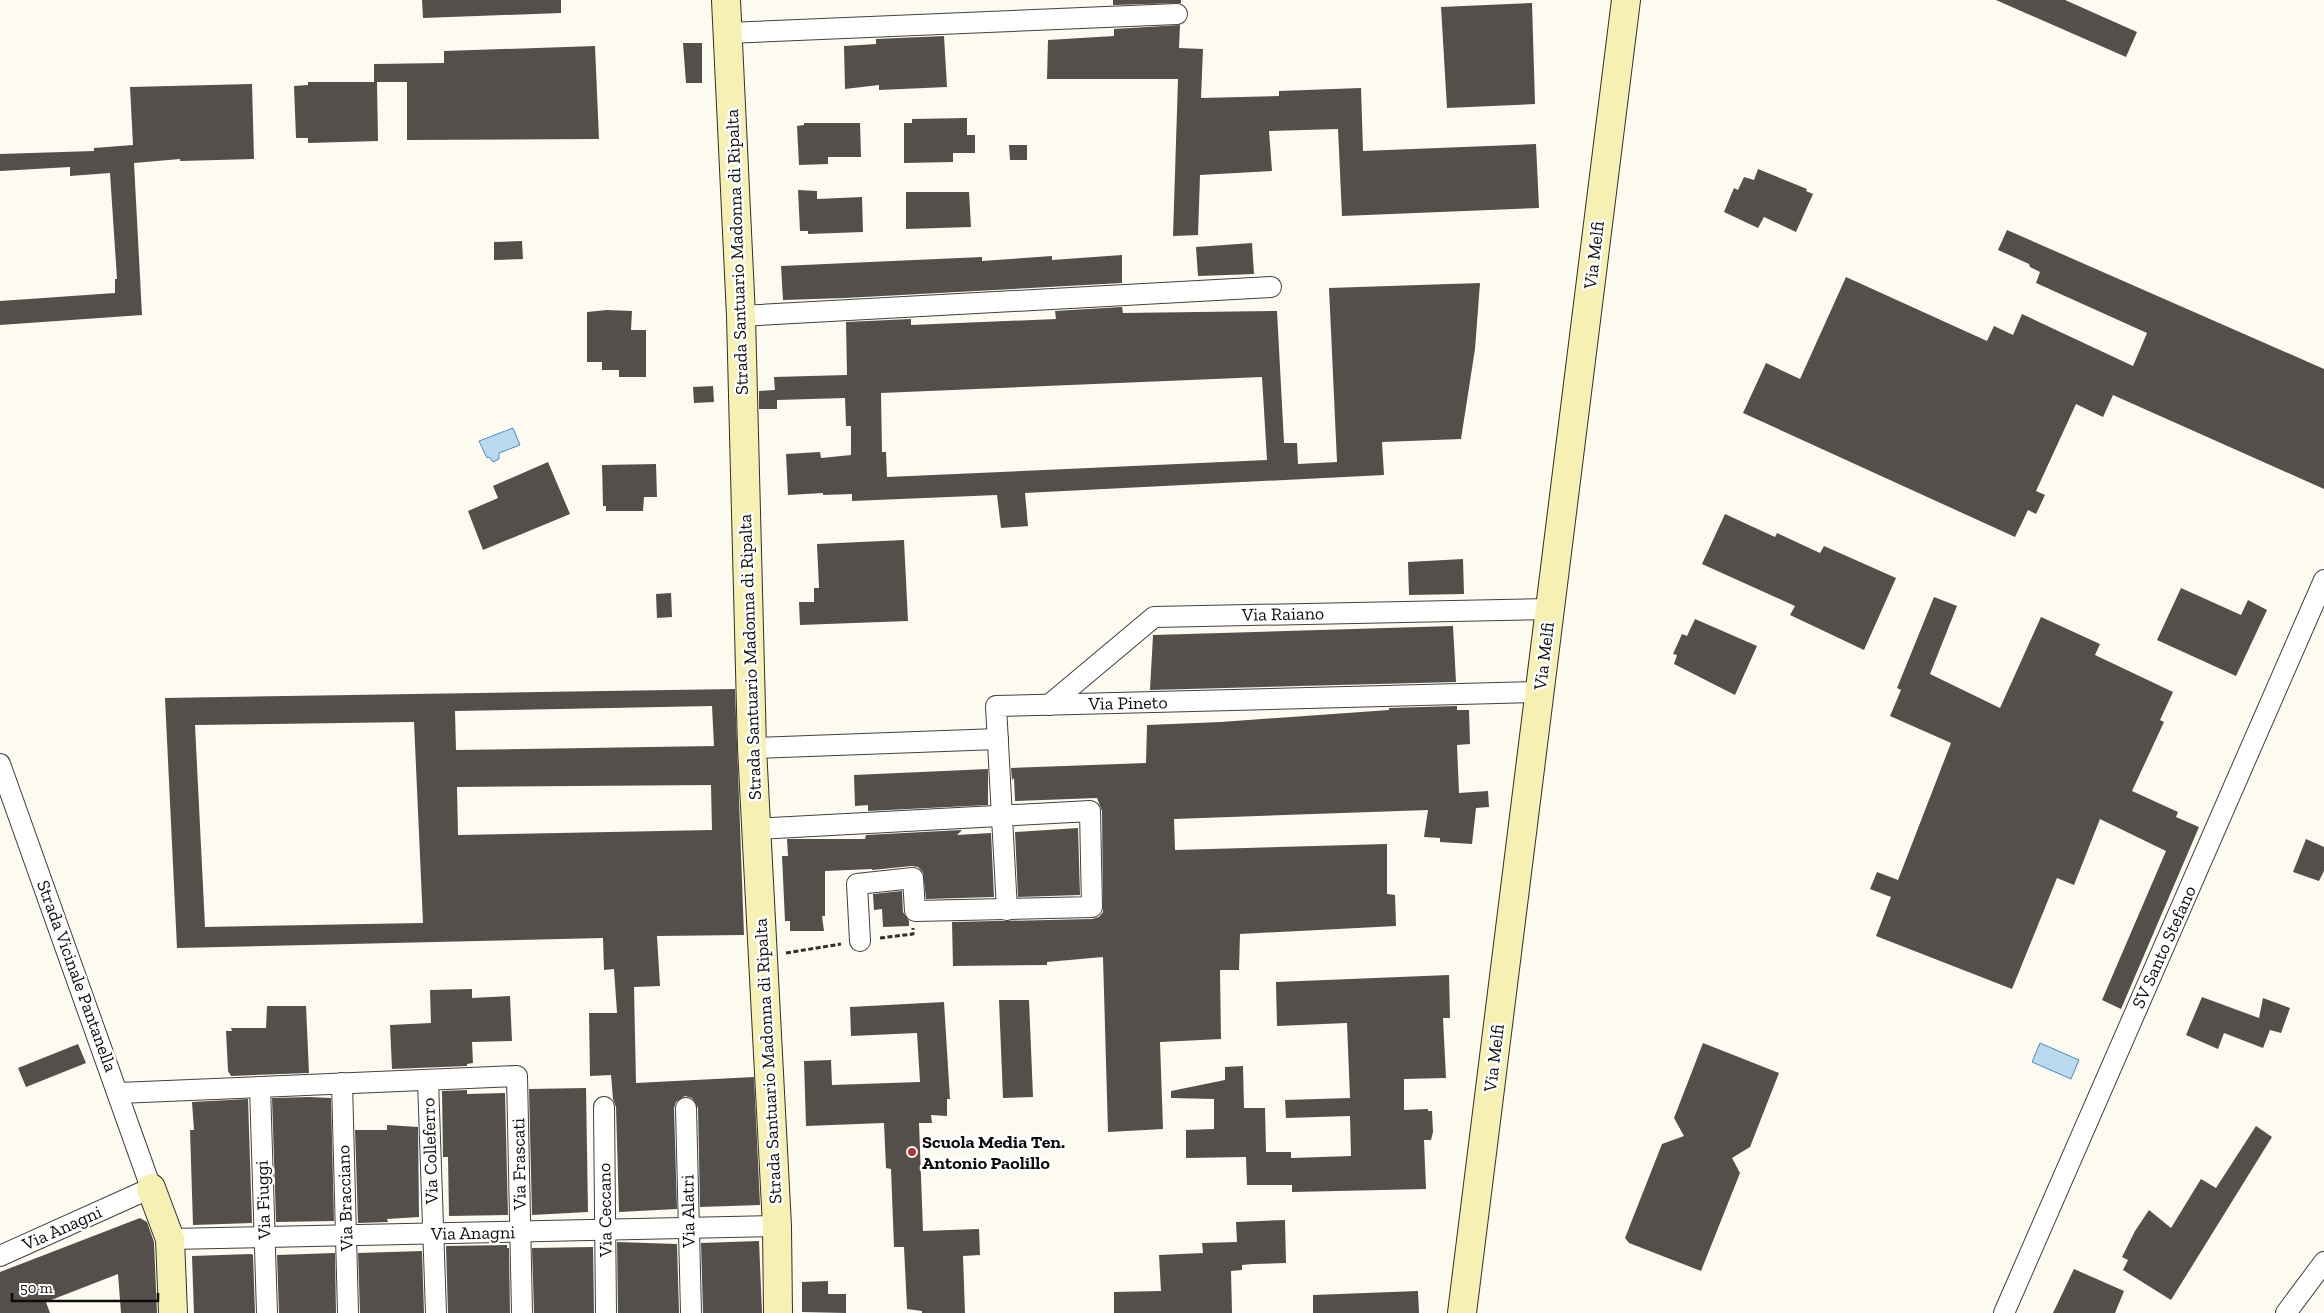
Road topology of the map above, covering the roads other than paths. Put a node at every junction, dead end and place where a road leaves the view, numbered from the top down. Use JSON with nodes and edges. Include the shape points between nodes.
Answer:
{"nodes":[{"id":1,"x":726,"y":0,"type":"edge"},
{"id":2,"x":1626,"y":0,"type":"edge"},
{"id":3,"x":1177,"y":14,"type":"dead end"},
{"id":4,"x":728,"y":33,"type":"junction"},
{"id":5,"x":1272,"y":287,"type":"dead end"},
{"id":6,"x":741,"y":316,"type":"junction"},
{"id":7,"x":2324,"y":580,"type":"edge"},
{"id":8,"x":1550,"y":609,"type":"junction"},
{"id":9,"x":1540,"y":692,"type":"junction"},
{"id":10,"x":1049,"y":705,"type":"junction"},
{"id":11,"x":998,"y":739,"type":"junction"},
{"id":12,"x":752,"y":748,"type":"junction"},
{"id":13,"x":0,"y":764,"type":"edge"},
{"id":14,"x":1001,"y":816,"type":"junction"},
{"id":15,"x":755,"y":829,"type":"junction"},
{"id":16,"x":1008,"y":910,"type":"junction"},
{"id":17,"x":860,"y":940,"type":"dead end"},
{"id":18,"x":428,"y":1080,"type":"junction"},
{"id":19,"x":342,"y":1083,"type":"junction"},
{"id":20,"x":260,"y":1087,"type":"junction"},
{"id":21,"x":119,"y":1093,"type":"junction"},
{"id":22,"x":604,"y":1107,"type":"dead end"},
{"id":23,"x":686,"y":1108,"type":"dead end"},
{"id":24,"x":151,"y":1188,"type":"junction"},
{"id":25,"x":777,"y":1226,"type":"junction"},
{"id":26,"x":689,"y":1228,"type":"junction"},
{"id":27,"x":605,"y":1230,"type":"junction"},
{"id":28,"x":520,"y":1232,"type":"junction"},
{"id":29,"x":433,"y":1234,"type":"junction"},
{"id":30,"x":346,"y":1235,"type":"junction"},
{"id":31,"x":265,"y":1237,"type":"junction"},
{"id":32,"x":170,"y":1240,"type":"junction"},
{"id":33,"x":0,"y":1256,"type":"edge"},
{"id":34,"x":2324,"y":1262,"type":"edge"},
{"id":35,"x":173,"y":1313,"type":"edge"},
{"id":36,"x":267,"y":1313,"type":"edge"},
{"id":37,"x":348,"y":1313,"type":"edge"},
{"id":38,"x":436,"y":1313,"type":"edge"},
{"id":39,"x":522,"y":1313,"type":"edge"},
{"id":40,"x":606,"y":1313,"type":"edge"},
{"id":41,"x":691,"y":1313,"type":"edge"},
{"id":42,"x":778,"y":1313,"type":"edge"},
{"id":43,"x":1462,"y":1313,"type":"edge"},
{"id":44,"x":2004,"y":1313,"type":"edge"},
{"id":45,"x":2286,"y":1313,"type":"edge"}],
"edges":[{"from":1,"to":4,"type":"street","name":"Strada Santuario Madonna di Ripalta"},
{"from":2,"to":8,"type":"street","name":"Via Melfi"},
{"from":3,"to":4,"type":"street"},
{"from":4,"to":6,"type":"street","name":"Strada Santuario Madonna di Ripalta"},
{"from":5,"to":6,"type":"street"},
{"from":6,"to":12,"type":"street","name":"Strada Santuario Madonna di Ripalta"},
{"from":7,"to":44,"type":"street","name":"SV Santo Stefano"},
{"from":8,"to":9,"type":"street","name":"Via Melfi"},
{"from":8,"to":10,"type":"street","name":"Via Raiano","via":[[1154,617]]},
{"from":9,"to":10,"type":"street","name":"Via Pineto"},
{"from":9,"to":43,"type":"street","name":"Via Melfi"},
{"from":10,"to":11,"type":"street","name":"Via Pineto","via":[[996,706]]},
{"from":11,"to":12,"type":"street"},
{"from":11,"to":14,"type":"street"},
{"from":12,"to":15,"type":"street","name":"Strada Santuario Madonna di Ripalta"},
{"from":13,"to":21,"type":"street","name":"Strada Vicinale Pantanella"},
{"from":14,"to":15,"type":"street"},
{"from":14,"to":16,"type":"street"},
{"from":14,"to":16,"type":"street","via":[[1090,811],[1092,907]]},
{"from":15,"to":25,"type":"street","name":"Strada Santuario Madonna di Ripalta"},
{"from":16,"to":17,"type":"street","via":[[915,911],[913,878],[857,884]]},
{"from":18,"to":19,"type":"street"},
{"from":18,"to":28,"type":"street","name":"Via Frascati","via":[[517,1076]]},
{"from":18,"to":29,"type":"street","name":"Via Colleferro"},
{"from":19,"to":20,"type":"street"},
{"from":19,"to":30,"type":"street","name":"Via Bracciano"},
{"from":20,"to":21,"type":"street"},
{"from":20,"to":31,"type":"street","name":"Via Fiuggi"},
{"from":21,"to":24,"type":"street","name":"Strada Vicinale Pantanella"},
{"from":22,"to":27,"type":"street","name":"Via Ceccano"},
{"from":23,"to":26,"type":"street","name":"Via Alatri"},
{"from":24,"to":32,"type":"street"},
{"from":24,"to":33,"type":"street","name":"Via Anagni"},
{"from":25,"to":26,"type":"street","name":"Via Anagni"},
{"from":25,"to":42,"type":"street","name":"Strada Santuario Madonna di Ripalta"},
{"from":26,"to":27,"type":"street","name":"Via Anagni"},
{"from":26,"to":41,"type":"street","name":"Via Alatri"},
{"from":27,"to":28,"type":"street","name":"Via Anagni"},
{"from":27,"to":40,"type":"street","name":"Via Ceccano"},
{"from":28,"to":29,"type":"street","name":"Via Anagni"},
{"from":28,"to":39,"type":"street","name":"Via Frascati"},
{"from":29,"to":30,"type":"street","name":"Via Anagni"},
{"from":29,"to":38,"type":"street","name":"Via Colleferro"},
{"from":30,"to":31,"type":"street","name":"Via Anagni"},
{"from":30,"to":37,"type":"street","name":"Via Bracciano"},
{"from":31,"to":32,"type":"street","name":"Via Anagni"},
{"from":31,"to":36,"type":"street","name":"Via Fiuggi"},
{"from":32,"to":35,"type":"street"},
{"from":34,"to":45,"type":"street"}]}
